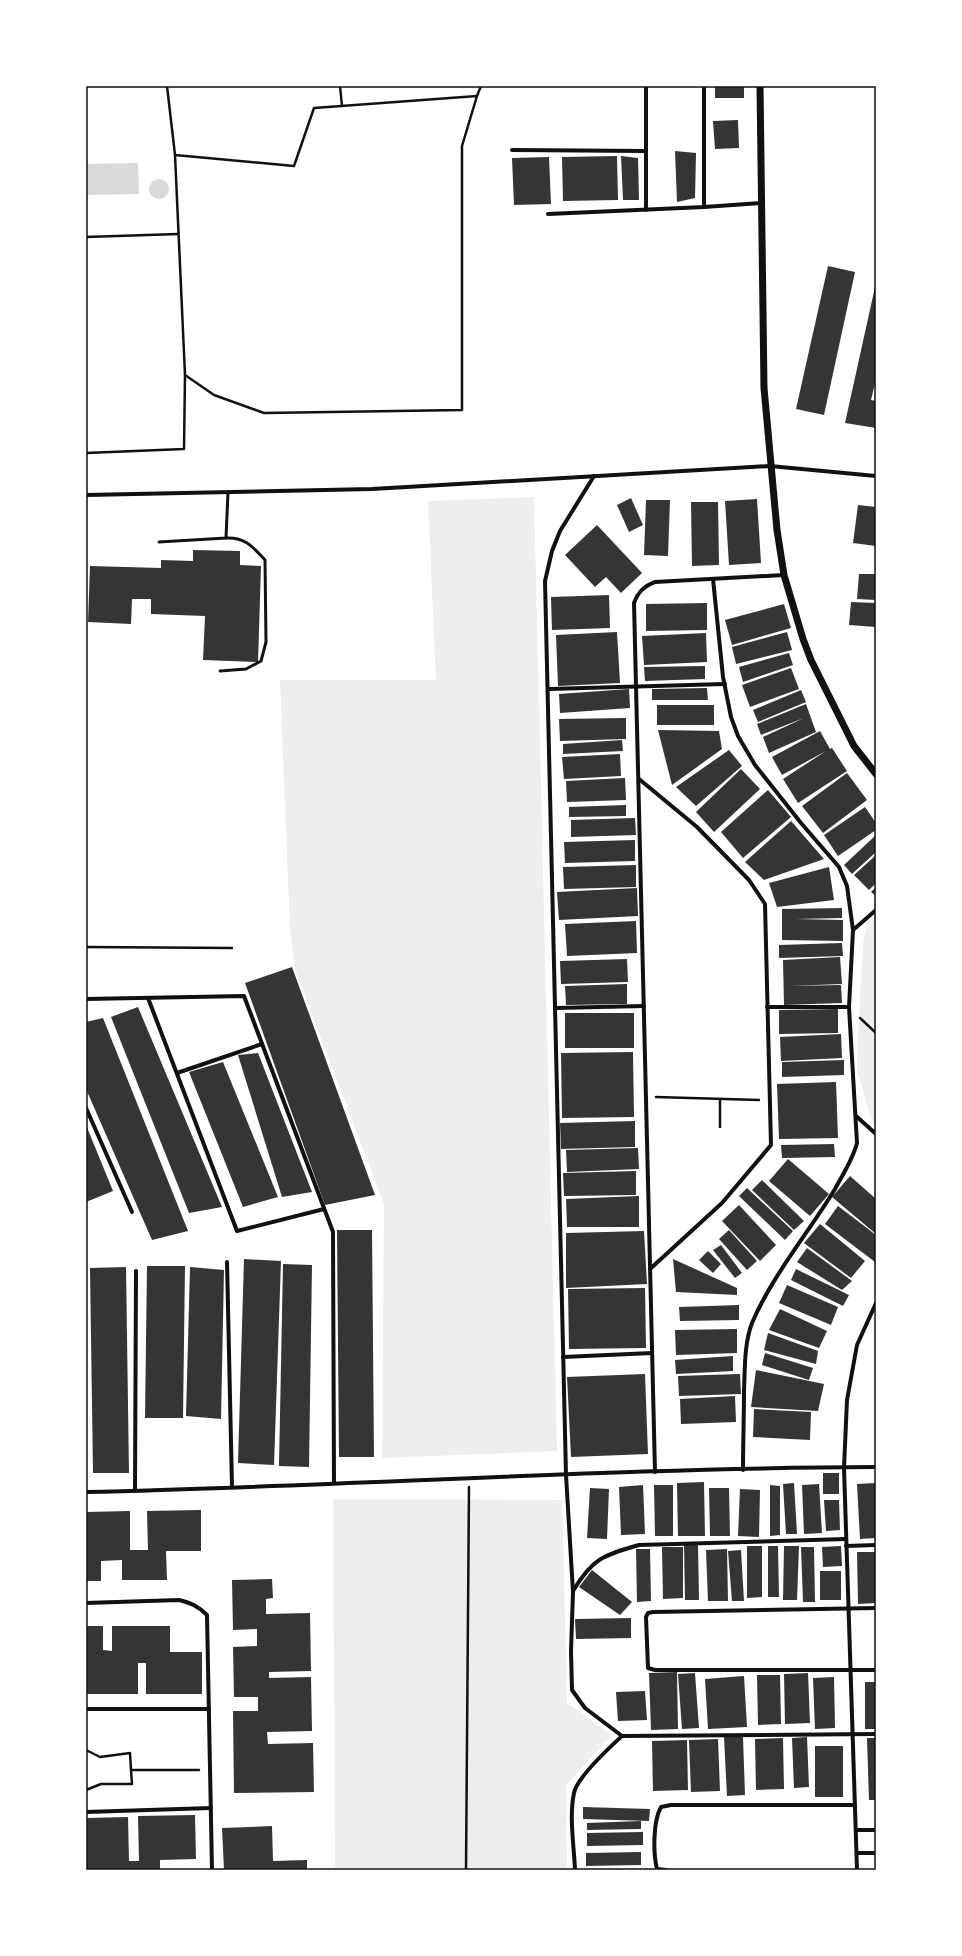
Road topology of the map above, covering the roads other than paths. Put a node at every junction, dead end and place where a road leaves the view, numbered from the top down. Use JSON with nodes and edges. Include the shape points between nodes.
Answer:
{"nodes":[{"id":1,"x":646,"y":86,"type":"edge"},
{"id":2,"x":704,"y":86,"type":"edge"},
{"id":3,"x":760,"y":86,"type":"edge"},
{"id":4,"x":512,"y":150,"type":"dead end"},
{"id":5,"x":645,"y":151,"type":"junction"},
{"id":6,"x":762,"y":203,"type":"junction"},
{"id":7,"x":704,"y":206,"type":"junction"},
{"id":8,"x":646,"y":210,"type":"junction"},
{"id":9,"x":548,"y":214,"type":"dead end"},
{"id":10,"x":770,"y":466,"type":"junction"},
{"id":11,"x":594,"y":476,"type":"junction"},
{"id":12,"x":876,"y":476,"type":"edge"},
{"id":13,"x":228,"y":492,"type":"junction"},
{"id":14,"x":86,"y":495,"type":"edge"},
{"id":15,"x":226,"y":538,"type":"junction"},
{"id":16,"x":159,"y":542,"type":"dead end"},
{"id":17,"x":784,"y":575,"type":"junction"},
{"id":18,"x":713,"y":579,"type":"junction"},
{"id":19,"x":220,"y":671,"type":"dead end"},
{"id":20,"x":724,"y":684,"type":"junction"},
{"id":21,"x":636,"y":686,"type":"junction"},
{"id":22,"x":549,"y":689,"type":"junction"},
{"id":23,"x":876,"y":774,"type":"edge"},
{"id":24,"x":639,"y":779,"type":"junction"},
{"id":25,"x":876,"y":910,"type":"edge"},
{"id":26,"x":852,"y":930,"type":"junction"},
{"id":27,"x":148,"y":998,"type":"junction"},
{"id":28,"x":86,"y":999,"type":"edge"},
{"id":29,"x":644,"y":1006,"type":"junction"},
{"id":30,"x":767,"y":1007,"type":"junction"},
{"id":31,"x":849,"y":1007,"type":"junction"},
{"id":32,"x":556,"y":1008,"type":"junction"},
{"id":33,"x":262,"y":1044,"type":"junction"},
{"id":34,"x":177,"y":1073,"type":"junction"},
{"id":35,"x":86,"y":1108,"type":"edge"},
{"id":36,"x":856,"y":1116,"type":"junction"},
{"id":37,"x":876,"y":1134,"type":"edge"},
{"id":38,"x":324,"y":1209,"type":"junction"},
{"id":39,"x":132,"y":1212,"type":"dead end"},
{"id":40,"x":227,"y":1262,"type":"dead end"},
{"id":41,"x":650,"y":1270,"type":"junction"},
{"id":42,"x":136,"y":1272,"type":"dead end"},
{"id":43,"x":876,"y":1303,"type":"edge"},
{"id":44,"x":652,"y":1353,"type":"junction"},
{"id":45,"x":563,"y":1356,"type":"junction"},
{"id":46,"x":844,"y":1468,"type":"junction"},
{"id":47,"x":876,"y":1468,"type":"edge"},
{"id":48,"x":743,"y":1470,"type":"junction"},
{"id":49,"x":655,"y":1472,"type":"junction"},
{"id":50,"x":566,"y":1475,"type":"junction"},
{"id":51,"x":334,"y":1484,"type":"junction"},
{"id":52,"x":232,"y":1487,"type":"junction"},
{"id":53,"x":135,"y":1491,"type":"junction"},
{"id":54,"x":86,"y":1492,"type":"edge"},
{"id":55,"x":846,"y":1539,"type":"junction"},
{"id":56,"x":876,"y":1545,"type":"edge"},
{"id":57,"x":846,"y":1546,"type":"junction"},
{"id":58,"x":573,"y":1592,"type":"junction"},
{"id":59,"x":86,"y":1603,"type":"edge"},
{"id":60,"x":876,"y":1608,"type":"edge"},
{"id":61,"x":848,"y":1609,"type":"junction"},
{"id":62,"x":876,"y":1670,"type":"edge"},
{"id":63,"x":851,"y":1671,"type":"junction"},
{"id":64,"x":86,"y":1709,"type":"edge"},
{"id":65,"x":209,"y":1709,"type":"junction"},
{"id":66,"x":876,"y":1734,"type":"edge"},
{"id":67,"x":853,"y":1735,"type":"junction"},
{"id":68,"x":622,"y":1736,"type":"junction"},
{"id":69,"x":855,"y":1805,"type":"junction"},
{"id":70,"x":211,"y":1808,"type":"junction"},
{"id":71,"x":86,"y":1812,"type":"edge"},
{"id":72,"x":856,"y":1830,"type":"junction"},
{"id":73,"x":876,"y":1830,"type":"edge"},
{"id":74,"x":857,"y":1853,"type":"junction"},
{"id":75,"x":876,"y":1853,"type":"edge"},
{"id":76,"x":212,"y":1870,"type":"edge"},
{"id":77,"x":575,"y":1870,"type":"edge"},
{"id":78,"x":666,"y":1870,"type":"edge"},
{"id":79,"x":857,"y":1870,"type":"edge"}],
"edges":[{"from":1,"to":5,"type":"street"},
{"from":2,"to":7,"type":"street"},
{"from":3,"to":6,"type":"street"},
{"from":4,"to":5,"type":"street"},
{"from":5,"to":8,"type":"street"},
{"from":6,"to":7,"type":"street"},
{"from":6,"to":10,"type":"street","via":[[764,388]]},
{"from":7,"to":8,"type":"street"},
{"from":8,"to":9,"type":"street"},
{"from":10,"to":11,"type":"street"},
{"from":10,"to":12,"type":"street"},
{"from":10,"to":17,"type":"street"},
{"from":11,"to":13,"type":"street","via":[[372,489]]},
{"from":11,"to":22,"type":"street","via":[[560,531],[545,581]]},
{"from":13,"to":14,"type":"street"},
{"from":13,"to":15,"type":"lane"},
{"from":15,"to":16,"type":"lane"},
{"from":15,"to":19,"type":"lane","via":[[249,543],[264,560],[266,642],[261,661],[246,669]]},
{"from":17,"to":18,"type":"street"},
{"from":17,"to":23,"type":"street","via":[[811,660],[854,746]]},
{"from":18,"to":20,"type":"street"},
{"from":18,"to":21,"type":"street","via":[[655,582],[647,585],[637,596],[634,603]]},
{"from":20,"to":21,"type":"street"},
{"from":20,"to":26,"type":"street","via":[[731,717],[738,736],[750,756],[801,823],[839,867],[849,896]]},
{"from":21,"to":22,"type":"street"},
{"from":21,"to":24,"type":"street"},
{"from":22,"to":32,"type":"street"},
{"from":24,"to":29,"type":"street"},
{"from":24,"to":30,"type":"street","via":[[697,827],[749,880],[765,904]]},
{"from":25,"to":26,"type":"street"},
{"from":26,"to":31,"type":"street"},
{"from":27,"to":28,"type":"street"},
{"from":27,"to":33,"type":"street","via":[[244,996]]},
{"from":27,"to":34,"type":"street"},
{"from":29,"to":32,"type":"street"},
{"from":29,"to":41,"type":"street"},
{"from":30,"to":31,"type":"street"},
{"from":30,"to":41,"type":"street","via":[[771,1145],[722,1203]]},
{"from":31,"to":36,"type":"street"},
{"from":32,"to":45,"type":"street"},
{"from":33,"to":34,"type":"street"},
{"from":33,"to":38,"type":"street"},
{"from":34,"to":38,"type":"street","via":[[237,1231]]},
{"from":35,"to":39,"type":"street"},
{"from":36,"to":37,"type":"street"},
{"from":36,"to":48,"type":"street","via":[[857,1143],[852,1158],[752,1323],[745,1359]]},
{"from":38,"to":51,"type":"street","via":[[332,1232]]},
{"from":40,"to":52,"type":"street"},
{"from":41,"to":44,"type":"street"},
{"from":42,"to":53,"type":"street"},
{"from":43,"to":46,"type":"street","via":[[857,1345],[848,1400]]},
{"from":44,"to":45,"type":"street"},
{"from":44,"to":49,"type":"street"},
{"from":45,"to":50,"type":"street"},
{"from":46,"to":47,"type":"street"},
{"from":46,"to":48,"type":"street"},
{"from":46,"to":55,"type":"street"},
{"from":48,"to":49,"type":"street"},
{"from":49,"to":50,"type":"street"},
{"from":50,"to":51,"type":"street"},
{"from":50,"to":58,"type":"street"},
{"from":51,"to":52,"type":"street"},
{"from":52,"to":53,"type":"street"},
{"from":53,"to":54,"type":"street"},
{"from":55,"to":57,"type":"street"},
{"from":55,"to":58,"type":"street","via":[[639,1545],[596,1561]]},
{"from":56,"to":57,"type":"street"},
{"from":57,"to":61,"type":"street"},
{"from":58,"to":68,"type":"street","via":[[570,1651],[572,1690],[585,1708]]},
{"from":59,"to":65,"type":"street","via":[[179,1600],[198,1606],[207,1615]]},
{"from":60,"to":61,"type":"street"},
{"from":61,"to":63,"type":"street"},
{"from":61,"to":63,"type":"street","via":[[648,1613],[647,1660],[648,1668],[654,1670]]},
{"from":62,"to":63,"type":"street"},
{"from":63,"to":67,"type":"street"},
{"from":64,"to":65,"type":"street"},
{"from":65,"to":70,"type":"street"},
{"from":66,"to":67,"type":"street"},
{"from":67,"to":68,"type":"street"},
{"from":67,"to":69,"type":"street"},
{"from":68,"to":77,"type":"street","via":[[581,1779],[574,1792]]},
{"from":69,"to":72,"type":"street"},
{"from":69,"to":78,"type":"street","via":[[661,1807],[656,1815],[655,1860],[657,1868]]},
{"from":70,"to":71,"type":"street"},
{"from":70,"to":76,"type":"street"},
{"from":72,"to":73,"type":"street"},
{"from":72,"to":74,"type":"street"},
{"from":74,"to":75,"type":"street"},
{"from":74,"to":79,"type":"street"}]}
